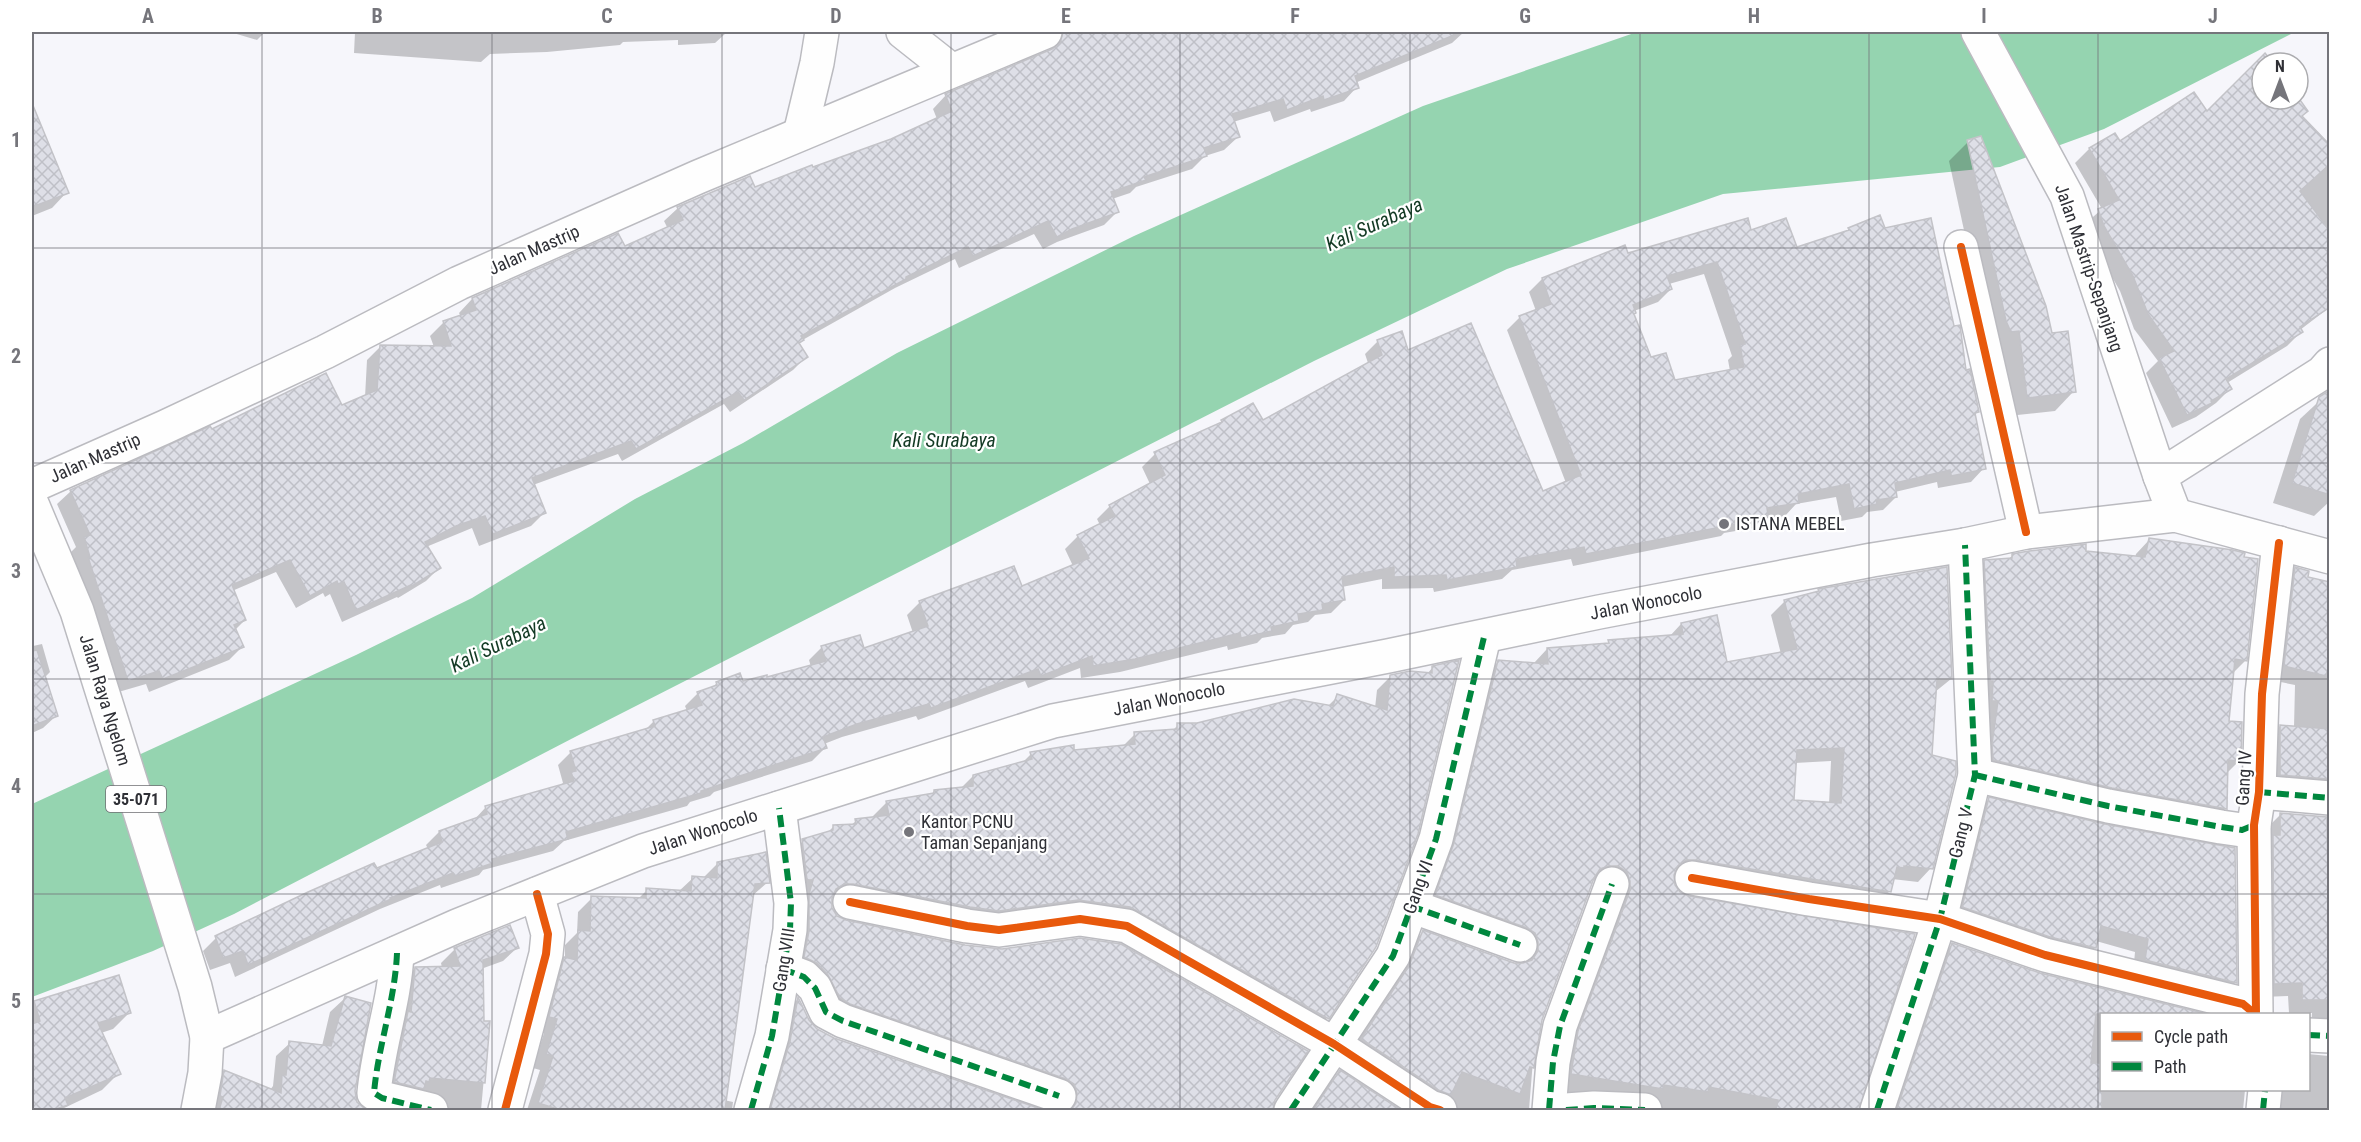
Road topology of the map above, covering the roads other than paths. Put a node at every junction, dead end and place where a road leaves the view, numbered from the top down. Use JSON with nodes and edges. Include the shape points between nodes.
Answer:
{"nodes":[{"id":1,"x":822,"y":32,"type":"edge"},
{"id":2,"x":903,"y":32,"type":"edge"},
{"id":3,"x":1045,"y":32,"type":"edge"},
{"id":4,"x":1978,"y":32,"type":"edge"},
{"id":5,"x":951,"y":70,"type":"junction"},
{"id":6,"x":800,"y":134,"type":"junction"},
{"id":7,"x":1961,"y":247,"type":"dead end"},
{"id":8,"x":2330,"y":364,"type":"edge"},
{"id":9,"x":2160,"y":476,"type":"junction"},
{"id":10,"x":32,"y":486,"type":"edge"},
{"id":11,"x":32,"y":504,"type":"edge"},
{"id":12,"x":2175,"y":516,"type":"junction"},
{"id":13,"x":2026,"y":531,"type":"junction"},
{"id":14,"x":2279,"y":543,"type":"junction"},
{"id":15,"x":1965,"y":545,"type":"junction"},
{"id":16,"x":2330,"y":557,"type":"edge"},
{"id":17,"x":1484,"y":636,"type":"junction"},
{"id":18,"x":1976,"y":775,"type":"junction"},
{"id":19,"x":2259,"y":792,"type":"junction"},
{"id":20,"x":2330,"y":798,"type":"edge"},
{"id":21,"x":779,"y":808,"type":"junction"},
{"id":22,"x":2254,"y":825,"type":"junction"},
{"id":23,"x":1692,"y":878,"type":"dead end"},
{"id":24,"x":1612,"y":884,"type":"dead end"},
{"id":25,"x":537,"y":894,"type":"junction"},
{"id":26,"x":850,"y":902,"type":"dead end"},
{"id":27,"x":1412,"y":906,"type":"junction"},
{"id":28,"x":1940,"y":919,"type":"junction"},
{"id":29,"x":1520,"y":945,"type":"dead end"},
{"id":30,"x":397,"y":953,"type":"junction"},
{"id":31,"x":783,"y":969,"type":"junction"},
{"id":32,"x":2254,"y":1013,"type":"edge"},
{"id":33,"x":2255,"y":1013,"type":"edge"},
{"id":34,"x":2310,"y":1035,"type":"edge"},
{"id":35,"x":2330,"y":1036,"type":"edge"},
{"id":36,"x":207,"y":1037,"type":"junction"},
{"id":37,"x":1334,"y":1044,"type":"junction"},
{"id":38,"x":2265,"y":1091,"type":"edge"},
{"id":39,"x":1059,"y":1096,"type":"dead end"},
{"id":40,"x":198,"y":1110,"type":"edge"},
{"id":41,"x":431,"y":1110,"type":"edge"},
{"id":42,"x":505,"y":1110,"type":"edge"},
{"id":43,"x":751,"y":1110,"type":"edge"},
{"id":44,"x":1292,"y":1110,"type":"edge"},
{"id":45,"x":1440,"y":1110,"type":"edge"},
{"id":46,"x":1549,"y":1110,"type":"edge"},
{"id":47,"x":1566,"y":1110,"type":"edge"},
{"id":48,"x":1645,"y":1110,"type":"edge"},
{"id":49,"x":1877,"y":1110,"type":"edge"},
{"id":50,"x":2263,"y":1110,"type":"edge"}],
"edges":[{"from":1,"to":6,"type":"main road"},
{"from":2,"to":5,"type":"main road"},
{"from":3,"to":5,"type":"main road","name":"Jalan Mastrip"},
{"from":4,"to":9,"type":"main road","name":"Jalan Mastrip-Sepanjang","via":[[2067,196]]},
{"from":5,"to":6,"type":"main road","name":"Jalan Mastrip"},
{"from":6,"to":10,"type":"main road","name":"Jalan Mastrip","via":[[459,283],[325,352]]},
{"from":7,"to":13,"type":"main road"},
{"from":8,"to":9,"type":"main road","via":[[2322,373]]},
{"from":9,"to":12,"type":"main road","name":"Jalan Mastrip-Sepanjang"},
{"from":11,"to":36,"type":"main road","name":"Jalan Raya Ngelom","number":"35-071","via":[[76,611],[195,987]]},
{"from":12,"to":13,"type":"main road","name":"Jalan Wonocolo"},
{"from":12,"to":14,"type":"main road"},
{"from":13,"to":15,"type":"main road","name":"Jalan Wonocolo"},
{"from":14,"to":16,"type":"main road"},
{"from":14,"to":19,"type":"main road","name":"Gang IV","via":[[2262,694]]},
{"from":15,"to":17,"type":"main road","name":"Jalan Wonocolo"},
{"from":15,"to":18,"type":"main road","name":"Gang V"},
{"from":17,"to":21,"type":"main road","name":"Jalan Wonocolo","via":[[1053,721]]},
{"from":17,"to":27,"type":"main road","name":"Gang VI","via":[[1436,839]]},
{"from":18,"to":22,"type":"main road","via":[[2221,827],[2242,830]]},
{"from":18,"to":28,"type":"main road","name":"Gang V"},
{"from":19,"to":20,"type":"main road"},
{"from":19,"to":22,"type":"main road","name":"Gang IV"},
{"from":21,"to":25,"type":"main road","name":"Jalan Wonocolo","via":[[642,851]]},
{"from":21,"to":31,"type":"main road","name":"Gang VIII","via":[[791,903]]},
{"from":22,"to":33,"type":"main road","name":"Gang IV"},
{"from":23,"to":28,"type":"main road"},
{"from":24,"to":46,"type":"main road","via":[[1560,1026]]},
{"from":25,"to":30,"type":"main road","name":"Jalan Wonocolo"},
{"from":25,"to":42,"type":"main road","via":[[548,934],[546,954]]},
{"from":26,"to":37,"type":"main road","via":[[999,930],[1080,919],[1127,926]]},
{"from":27,"to":29,"type":"main road"},
{"from":27,"to":37,"type":"main road","name":"Gang VI","via":[[1393,956]]},
{"from":28,"to":32,"type":"main road","via":[[2045,955],[2243,1004]]},
{"from":28,"to":49,"type":"main road","name":"Gang V"},
{"from":30,"to":36,"type":"main road","name":"Jalan Wonocolo"},
{"from":30,"to":41,"type":"main road","via":[[393,999],[375,1093]]},
{"from":31,"to":39,"type":"main road","via":[[804,977],[815,988],[826,1012],[843,1021]]},
{"from":31,"to":43,"type":"main road","name":"Gang VIII","via":[[772,1036]]},
{"from":34,"to":35,"type":"main road"},
{"from":36,"to":40,"type":"main road","name":"Jalan Raya Ngelom","number":"35-071"},
{"from":37,"to":44,"type":"main road","name":"Gang VI"},
{"from":37,"to":45,"type":"main road"},
{"from":38,"to":50,"type":"main road"},
{"from":47,"to":48,"type":"main road"}]}
